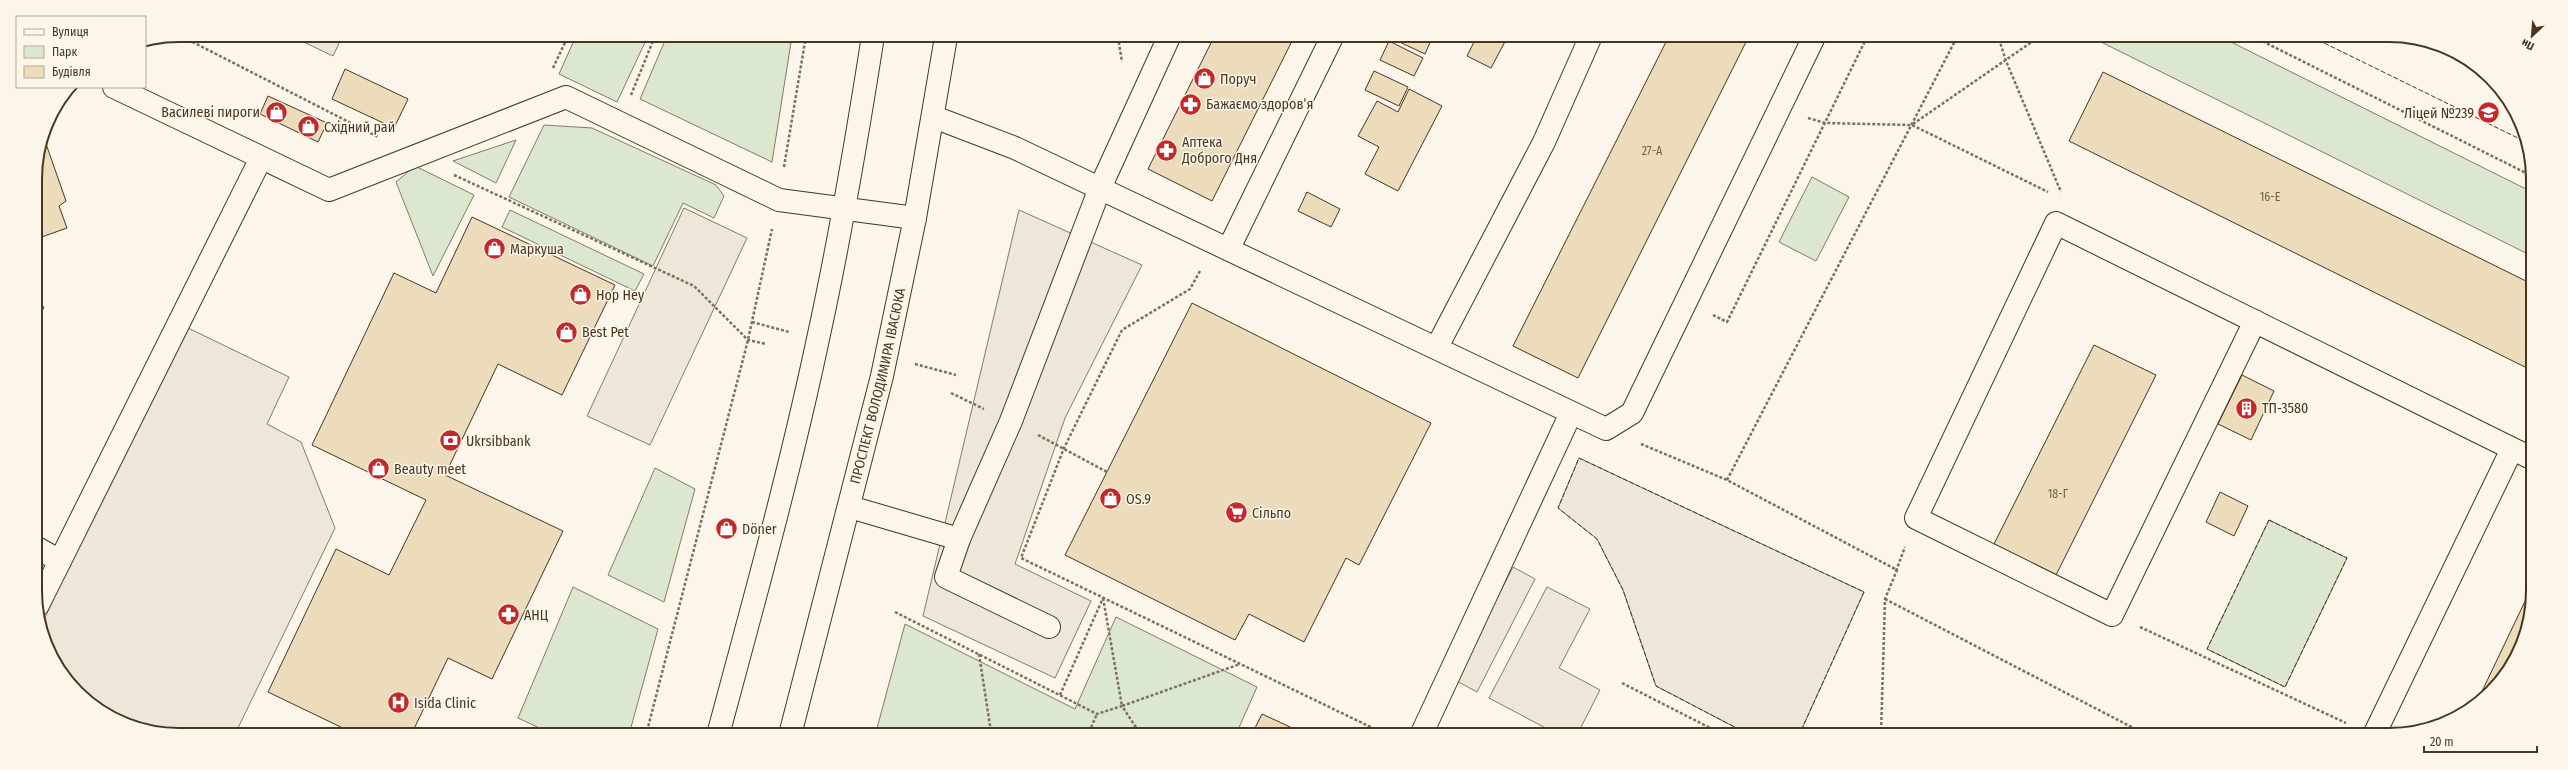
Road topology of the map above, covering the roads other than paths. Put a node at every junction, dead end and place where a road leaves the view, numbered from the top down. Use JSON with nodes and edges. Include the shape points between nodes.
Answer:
{"nodes":[{"id":1,"x":872,"y":42,"type":"edge"},
{"id":2,"x":945,"y":42,"type":"edge"},
{"id":3,"x":1167,"y":42,"type":"edge"},
{"id":4,"x":1330,"y":42,"type":"edge"},
{"id":5,"x":1588,"y":42,"type":"edge"},
{"id":6,"x":1811,"y":42,"type":"edge"},
{"id":7,"x":116,"y":88,"type":"edge"},
{"id":8,"x":934,"y":117,"type":"junction"},
{"id":9,"x":261,"y":158,"type":"junction"},
{"id":10,"x":1100,"y":188,"type":"junction"},
{"id":11,"x":845,"y":207,"type":"junction"},
{"id":12,"x":914,"y":218,"type":"junction"},
{"id":13,"x":1222,"y":244,"type":"junction"},
{"id":14,"x":2255,"y":321,"type":"junction"},
{"id":15,"x":1437,"y":347,"type":"junction"},
{"id":16,"x":1571,"y":413,"type":"junction"},
{"id":17,"x":2521,"y":453,"type":"edge"},
{"id":18,"x":850,"y":507,"type":"junction"},
{"id":19,"x":959,"y":539,"type":"junction"},
{"id":20,"x":42,"y":551,"type":"edge"},
{"id":21,"x":60,"y":560,"type":"junction"},
{"id":22,"x":42,"y":596,"type":"edge"},
{"id":23,"x":1049,"y":627,"type":"dead end"},
{"id":24,"x":720,"y":728,"type":"edge"},
{"id":25,"x":792,"y":728,"type":"edge"},
{"id":26,"x":1424,"y":728,"type":"edge"},
{"id":27,"x":2378,"y":728,"type":"edge"}],
"edges":[{"from":1,"to":11,"type":"main road"},
{"from":2,"to":8,"type":"main road","name":"ПРОСПЕКТ ВОЛОДИМИРА ІВАСЮКА"},
{"from":3,"to":10,"type":"main road"},
{"from":4,"to":13,"type":"main road"},
{"from":5,"to":15,"type":"main road","via":[[1544,142]]},
{"from":6,"to":16,"type":"main road","via":[[1632,413],[1606,429]]},
{"from":7,"to":9,"type":"main road"},
{"from":8,"to":10,"type":"main road","via":[[1015,148]]},
{"from":8,"to":12,"type":"main road","name":"ПРОСПЕКТ ВОЛОДИМИРА ІВАСЮКА"},
{"from":9,"to":11,"type":"main road","via":[[329,190],[566,97],[779,200]]},
{"from":9,"to":21,"type":"main road"},
{"from":10,"to":13,"type":"main road"},
{"from":10,"to":19,"type":"main road","via":[[1011,422]]},
{"from":11,"to":12,"type":"main road"},
{"from":11,"to":24,"type":"main road","via":[[813,365],[773,530]]},
{"from":12,"to":18,"type":"main road","name":"ПРОСПЕКТ ВОЛОДИМИРА ІВАСЮКА","via":[[882,376]]},
{"from":13,"to":15,"type":"main road"},
{"from":14,"to":14,"type":"main road","via":[[2112,614],[1916,518],[2056,222]]},
{"from":14,"to":17,"type":"main road"},
{"from":15,"to":16,"type":"main road"},
{"from":16,"to":26,"type":"main road"},
{"from":17,"to":27,"type":"main road"},
{"from":18,"to":19,"type":"main road"},
{"from":18,"to":25,"type":"main road","name":"ПРОСПЕКТ ВОЛОДИМИРА ІВАСЮКА"},
{"from":19,"to":23,"type":"main road","via":[[946,577]]},
{"from":20,"to":21,"type":"main road"},
{"from":21,"to":22,"type":"main road"}]}
